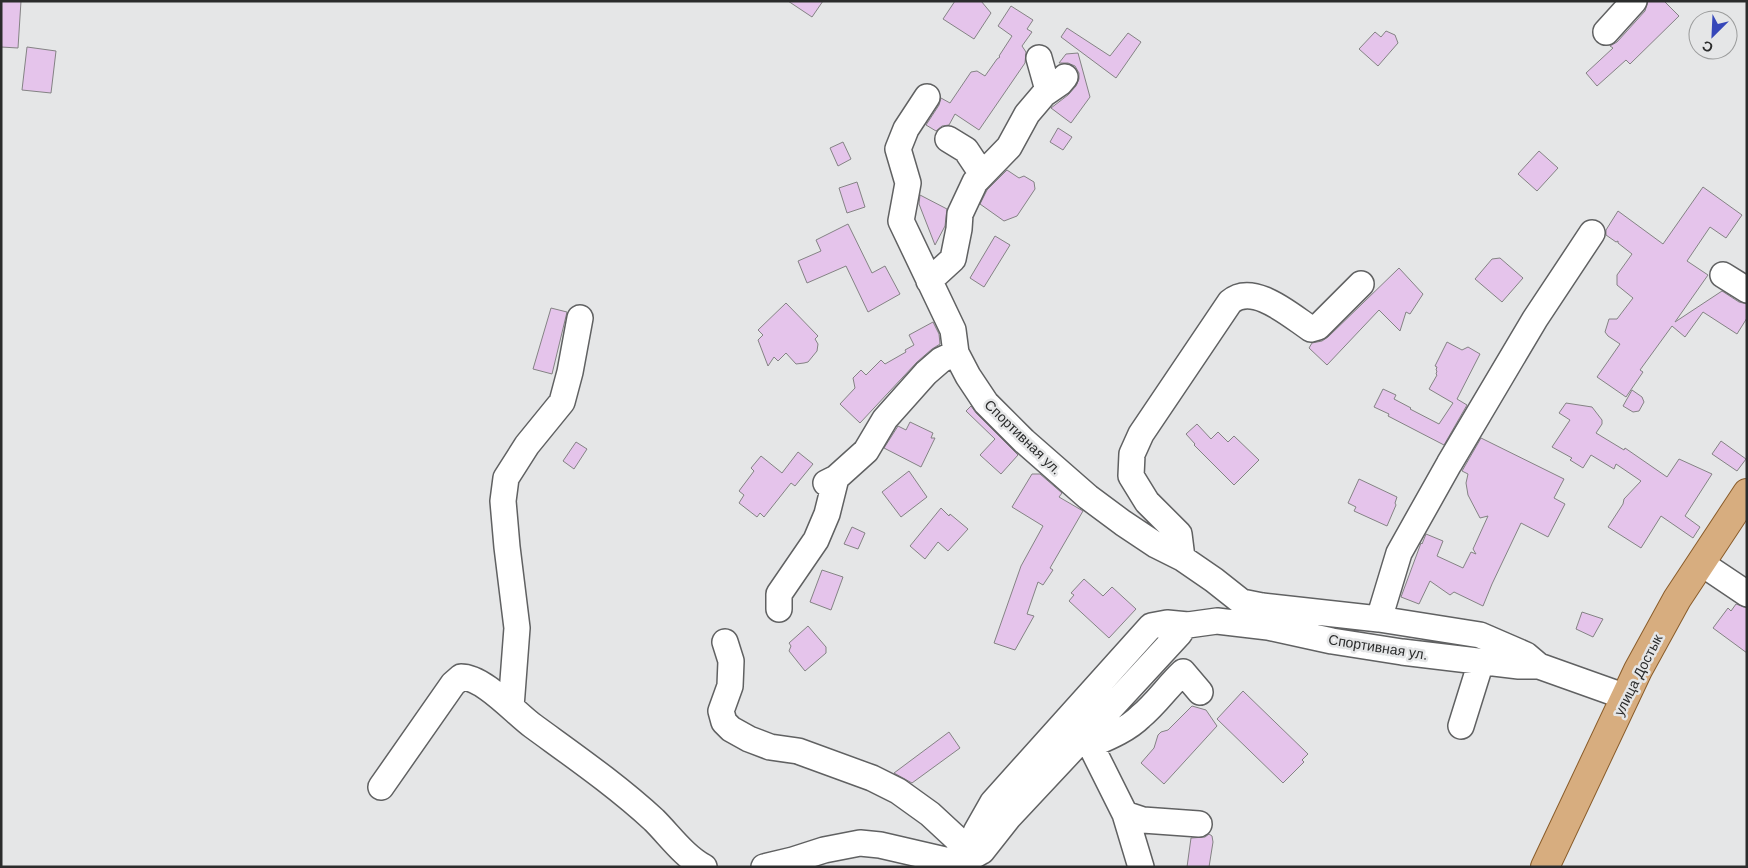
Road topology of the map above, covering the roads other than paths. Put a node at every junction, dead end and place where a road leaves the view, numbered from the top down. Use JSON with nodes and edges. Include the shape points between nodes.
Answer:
{"nodes":[{"id":1,"x":1634,"y":1,"type":"edge"},
{"id":2,"x":1606,"y":32,"type":"dead end"},
{"id":3,"x":1039,"y":58,"type":"dead end"},
{"id":4,"x":927,"y":97,"type":"dead end"},
{"id":5,"x":948,"y":140,"type":"dead end"},
{"id":6,"x":982,"y":174,"type":"junction"},
{"id":7,"x":1592,"y":232,"type":"dead end"},
{"id":8,"x":1723,"y":275,"type":"dead end"},
{"id":9,"x":929,"y":281,"type":"junction"},
{"id":10,"x":1360,"y":284,"type":"dead end"},
{"id":11,"x":1747,"y":290,"type":"edge"},
{"id":12,"x":580,"y":318,"type":"dead end"},
{"id":13,"x":956,"y":353,"type":"junction"},
{"id":14,"x":1747,"y":492,"type":"edge"},
{"id":15,"x":1182,"y":558,"type":"junction"},
{"id":16,"x":1701,"y":563,"type":"junction"},
{"id":17,"x":1747,"y":594,"type":"edge"},
{"id":18,"x":1242,"y":602,"type":"junction"},
{"id":19,"x":779,"y":609,"type":"dead end"},
{"id":20,"x":1379,"y":618,"type":"junction"},
{"id":21,"x":1186,"y":625,"type":"junction"},
{"id":22,"x":1268,"y":627,"type":"junction"},
{"id":23,"x":725,"y":642,"type":"dead end"},
{"id":24,"x":1481,"y":662,"type":"junction"},
{"id":25,"x":1538,"y":666,"type":"junction"},
{"id":26,"x":1200,"y":692,"type":"dead end"},
{"id":27,"x":1626,"y":697,"type":"junction"},
{"id":28,"x":1120,"y":698,"type":"junction"},
{"id":29,"x":511,"y":707,"type":"junction"},
{"id":30,"x":1149,"y":725,"type":"junction"},
{"id":31,"x":1461,"y":726,"type":"dead end"},
{"id":32,"x":1094,"y":735,"type":"junction"},
{"id":33,"x":381,"y":787,"type":"dead end"},
{"id":34,"x":1125,"y":814,"type":"junction"},
{"id":35,"x":1199,"y":824,"type":"dead end"},
{"id":36,"x":975,"y":855,"type":"junction"},
{"id":37,"x":704,"y":867,"type":"edge"},
{"id":38,"x":764,"y":867,"type":"edge"},
{"id":39,"x":1141,"y":867,"type":"edge"},
{"id":40,"x":1545,"y":867,"type":"edge"}],
"edges":[{"from":1,"to":2,"type":"street"},
{"from":3,"to":6,"type":"street","via":[[1056,83],[1028,114],[1010,147]]},
{"from":4,"to":9,"type":"street","name":"Спортивная ул.","via":[[898,148],[908,183],[901,221]]},
{"from":5,"to":6,"type":"street","via":[[966,150]]},
{"from":6,"to":9,"type":"street","via":[[960,214],[960,229],[952,259]]},
{"from":7,"to":20,"type":"street","via":[[1535,319],[1408,536]]},
{"from":8,"to":11,"type":"street"},
{"from":9,"to":13,"type":"street","name":"Спортивная ул.","via":[[953,330]]},
{"from":10,"to":15,"type":"street","via":[[1318,327],[1311,329],[1261,297],[1236,297],[1141,434],[1132,454],[1131,476],[1148,502],[1179,534]]},
{"from":12,"to":29,"type":"street","via":[[562,402],[527,444],[506,478],[503,501],[517,628]]},
{"from":13,"to":15,"type":"street","name":"Спортивная ул.","via":[[986,403],[1024,441],[1088,498],[1156,545]]},
{"from":13,"to":19,"type":"street","via":[[926,373],[884,419],[866,452],[831,480],[823,523],[816,540],[779,594]]},
{"from":14,"to":16,"type":"main road","name":"улица Достык"},
{"from":15,"to":18,"type":"street","name":"Спортивная ул."},
{"from":16,"to":17,"type":"street"},
{"from":16,"to":27,"type":"main road","name":"улица Достык","via":[[1677,599]]},
{"from":18,"to":20,"type":"street","name":"Спортивная ул."},
{"from":18,"to":22,"type":"street","name":"Спортивная ул."},
{"from":20,"to":25,"type":"street","name":"Спортивная ул.","via":[[1480,635],[1526,655]]},
{"from":21,"to":22,"type":"street","name":"Спортивная ул.","via":[[1217,621]]},
{"from":21,"to":28,"type":"street"},
{"from":21,"to":36,"type":"street","name":"Спортивная ул.","via":[[1167,623],[1150,626],[993,802],[976,832]]},
{"from":22,"to":24,"type":"street","name":"Спортивная ул.","via":[[1350,644]]},
{"from":23,"to":36,"type":"street","via":[[731,661],[730,686],[722,711],[724,722],[731,729],[770,747],[798,751],[898,791],[930,814]]},
{"from":24,"to":25,"type":"street","name":"Спортивная ул."},
{"from":24,"to":31,"type":"street"},
{"from":25,"to":27,"type":"street","name":"Спортивная ул."},
{"from":26,"to":30,"type":"street","via":[[1183,672],[1169,684]]},
{"from":27,"to":40,"type":"main road","name":"улица Достык"},
{"from":28,"to":30,"type":"street"},
{"from":28,"to":32,"type":"street"},
{"from":29,"to":33,"type":"street","via":[[487,688],[468,677],[461,677]]},
{"from":29,"to":37,"type":"street","via":[[614,785],[690,859]]},
{"from":30,"to":32,"type":"street","via":[[1130,724]]},
{"from":32,"to":34,"type":"street","via":[[1094,752]]},
{"from":32,"to":36,"type":"street","via":[[1008,818]]},
{"from":34,"to":35,"type":"street","via":[[1143,820]]},
{"from":34,"to":39,"type":"street"},
{"from":36,"to":38,"type":"street","via":[[950,861],[860,843]]}]}
